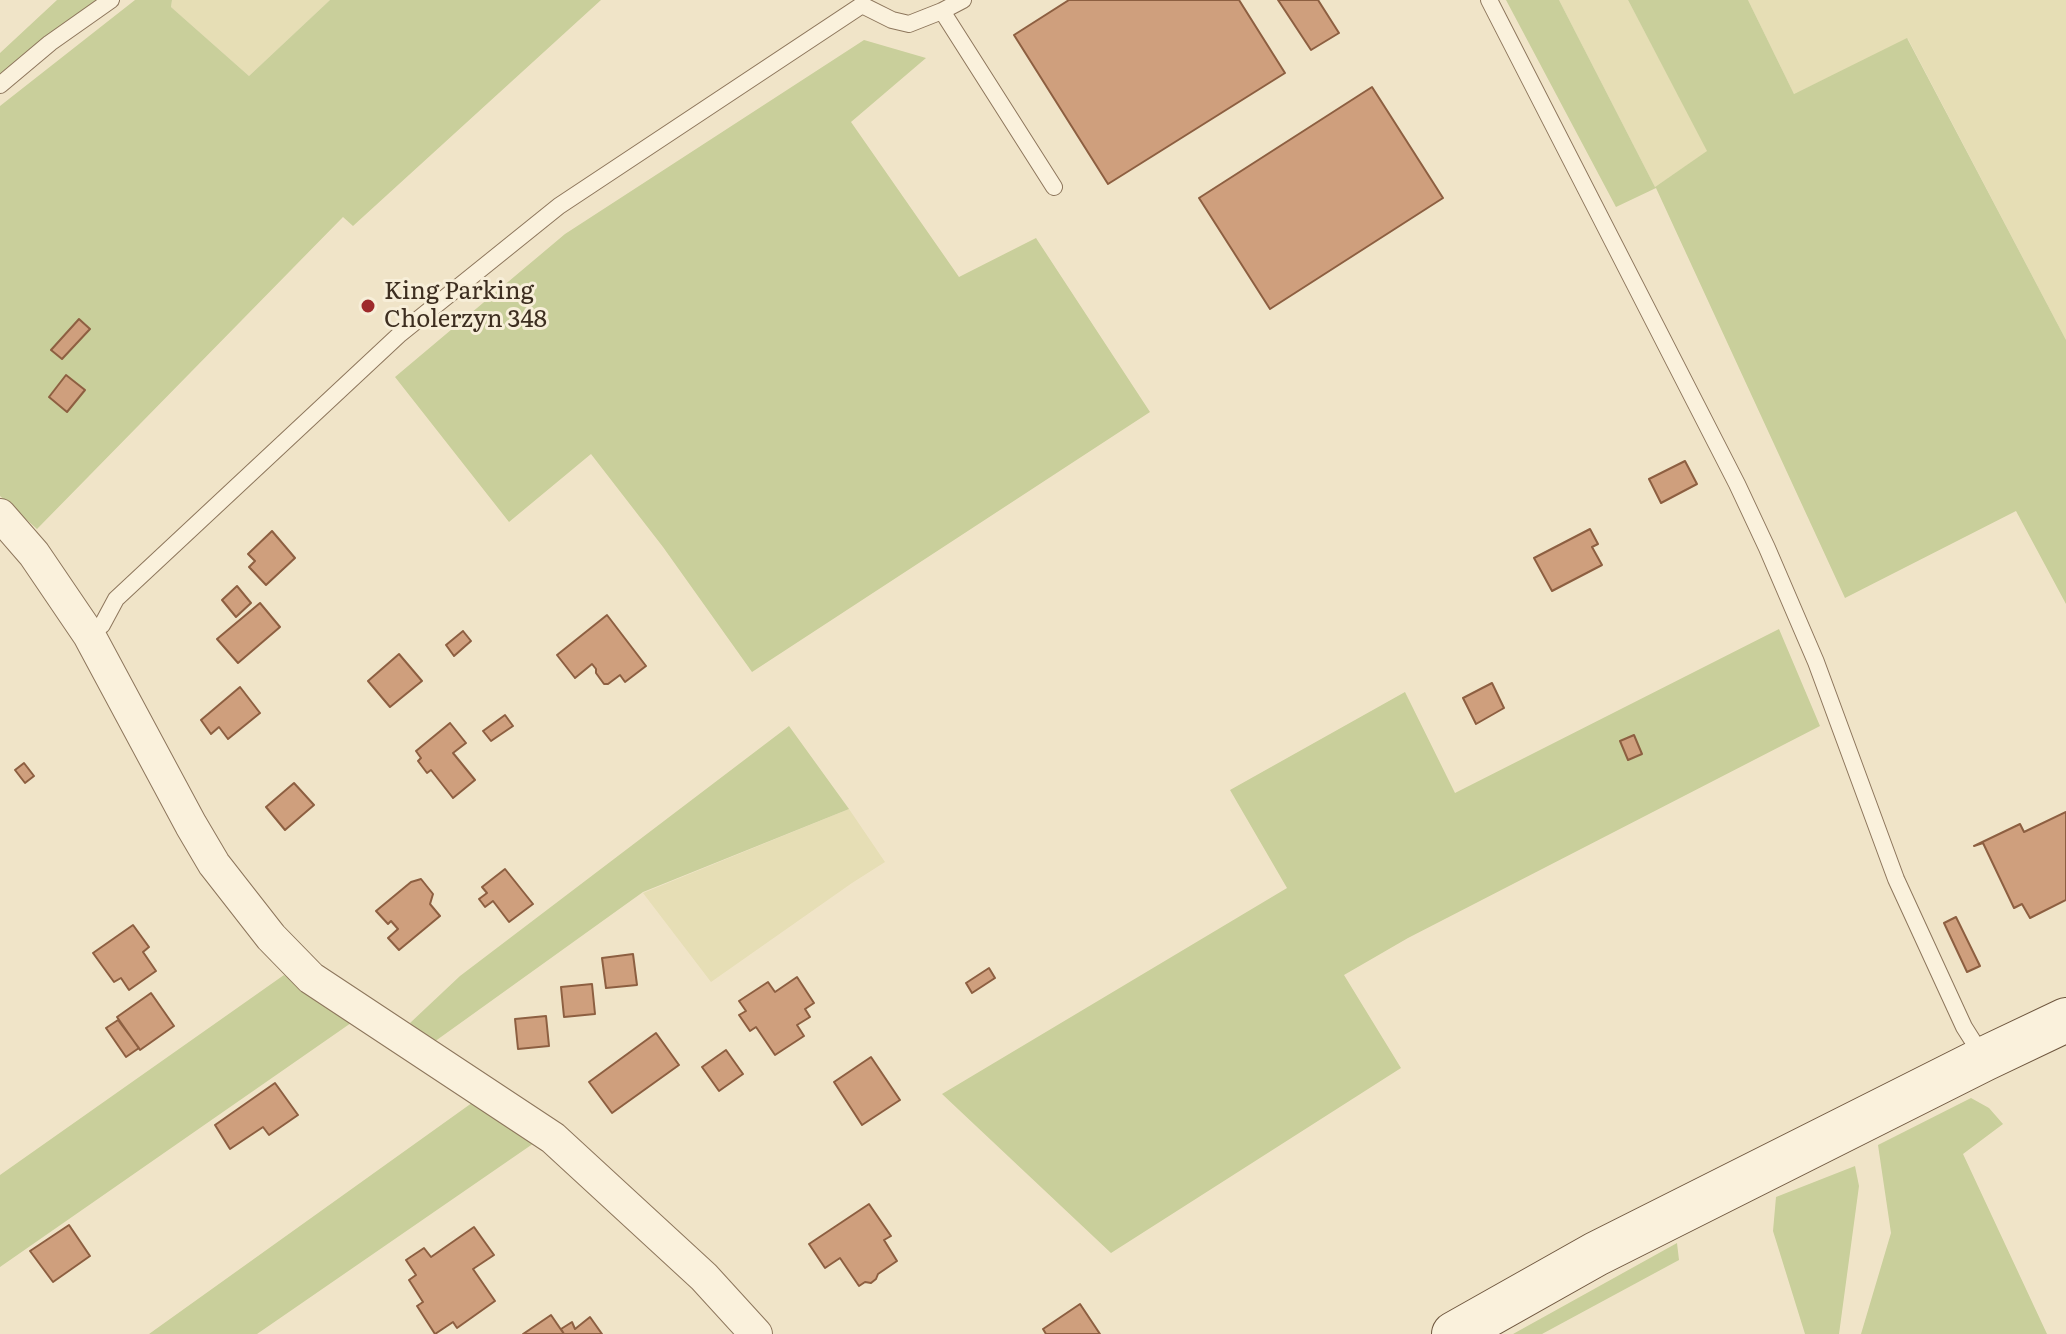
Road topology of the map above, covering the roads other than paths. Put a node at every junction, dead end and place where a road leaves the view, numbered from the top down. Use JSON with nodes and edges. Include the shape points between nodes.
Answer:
{"nodes":[{"id":1,"x":111,"y":0,"type":"edge"},
{"id":2,"x":963,"y":0,"type":"edge"},
{"id":3,"x":1489,"y":0,"type":"edge"},
{"id":4,"x":942,"y":11,"type":"junction"},
{"id":5,"x":0,"y":85,"type":"edge"},
{"id":6,"x":1054,"y":187,"type":"dead end"},
{"id":7,"x":0,"y":515,"type":"edge"},
{"id":8,"x":89,"y":635,"type":"junction"},
{"id":9,"x":2066,"y":1020,"type":"edge"},
{"id":10,"x":1984,"y":1059,"type":"junction"},
{"id":11,"x":756,"y":1334,"type":"edge"},
{"id":12,"x":1454,"y":1334,"type":"edge"}],
"edges":[{"from":1,"to":5,"type":"lane"},
{"from":2,"to":4,"type":"lane"},
{"from":3,"to":10,"type":"lane","via":[[1767,548],[1816,662],[1896,879]]},
{"from":4,"to":6,"type":"lane"},
{"from":4,"to":8,"type":"lane","via":[[909,24],[862,5],[559,206],[400,334],[116,599],[102,625]]},
{"from":7,"to":8,"type":"street","via":[[34,554]]},
{"from":8,"to":11,"type":"street","via":[[214,864],[271,937],[311,978],[553,1138],[704,1277]]},
{"from":9,"to":10,"type":"main road"},
{"from":10,"to":12,"type":"main road","via":[[1596,1254]]}]}
